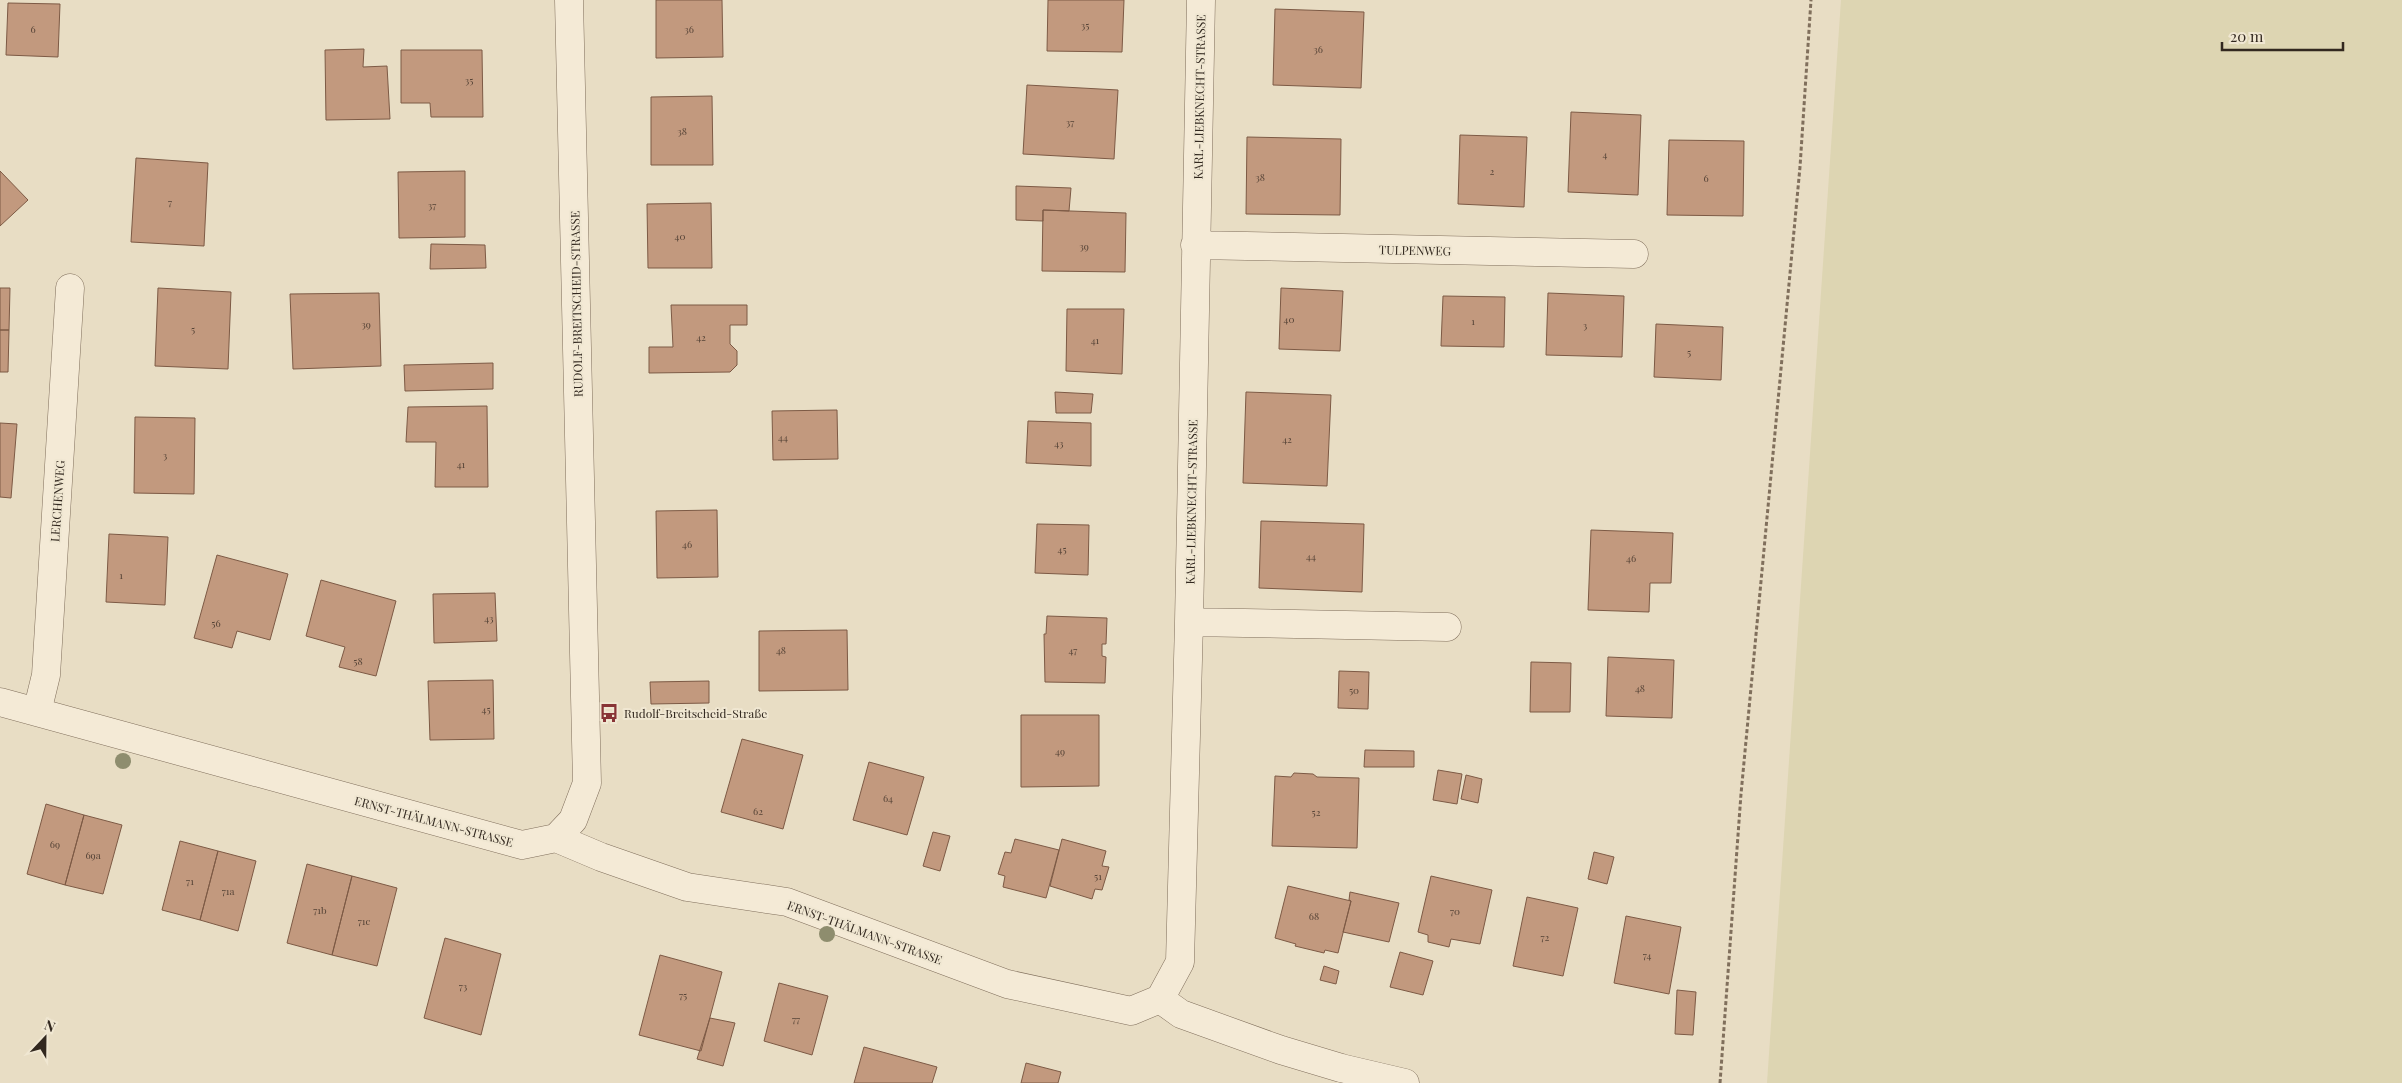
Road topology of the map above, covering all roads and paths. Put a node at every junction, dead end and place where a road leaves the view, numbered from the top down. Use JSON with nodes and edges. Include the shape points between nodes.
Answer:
{"nodes":[{"id":1,"x":569,"y":0,"type":"edge"},
{"id":2,"x":1200,"y":0,"type":"edge"},
{"id":3,"x":1811,"y":0,"type":"edge"},
{"id":4,"x":1196,"y":245,"type":"junction"},
{"id":5,"x":1634,"y":254,"type":"dead end"},
{"id":6,"x":70,"y":288,"type":"dead end"},
{"id":7,"x":1189,"y":622,"type":"junction"},
{"id":8,"x":1447,"y":627,"type":"dead end"},
{"id":9,"x":0,"y":702,"type":"edge"},
{"id":10,"x":37,"y":712,"type":"junction"},
{"id":11,"x":556,"y":838,"type":"junction"},
{"id":12,"x":1160,"y":999,"type":"junction"},
{"id":13,"x":1405,"y":1083,"type":"edge"},
{"id":14,"x":1720,"y":1083,"type":"edge"}],
"edges":[{"from":1,"to":11,"type":"street","name":"RUDOLF-BREITSCHEID-STRASSE","via":[[587,783],[573,820]]},
{"from":2,"to":4,"type":"street","name":"KARL-LIEBKNECHT-STRASSE"},
{"from":3,"to":14,"type":"path","via":[[1800,166],[1741,794]]},
{"from":4,"to":5,"type":"street","name":"TULPENWEG"},
{"from":4,"to":7,"type":"street","name":"KARL-LIEBKNECHT-STRASSE"},
{"from":6,"to":10,"type":"street","name":"LERCHENWEG","via":[[46,676]]},
{"from":7,"to":8,"type":"street"},
{"from":7,"to":12,"type":"street","name":"KARL-LIEBKNECHT-STRASSE","via":[[1180,962]]},
{"from":9,"to":10,"type":"street","name":"ERNST-THÄLMANN-STRASSE"},
{"from":10,"to":11,"type":"street","name":"ERNST-THÄLMANN-STRASSE","via":[[522,845]]},
{"from":11,"to":12,"type":"street","name":"ERNST-THÄLMANN-STRASSE","via":[[687,887],[787,902],[1007,984],[1131,1011]]},
{"from":12,"to":13,"type":"street","via":[[1181,1014],[1281,1050]]}]}
